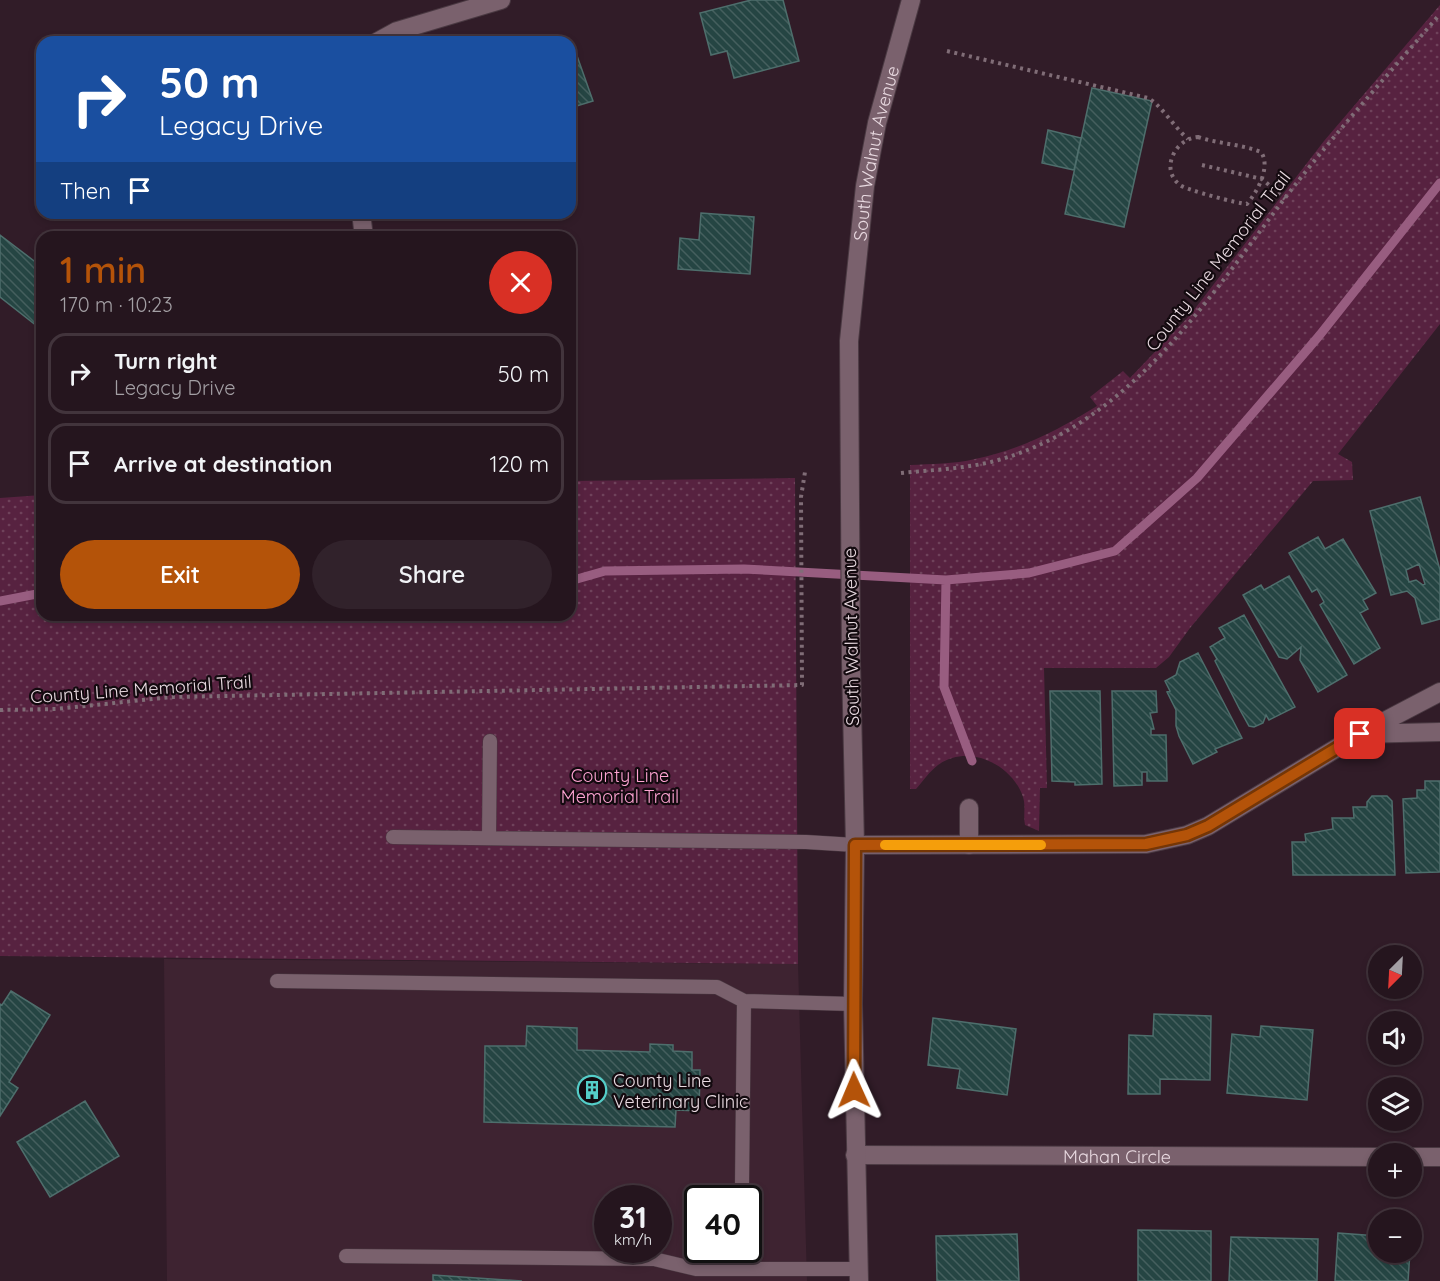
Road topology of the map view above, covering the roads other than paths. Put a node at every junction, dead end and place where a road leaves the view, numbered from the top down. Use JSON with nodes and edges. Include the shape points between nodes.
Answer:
{"nodes":[{"id":1,"x":501,"y":0,"type":"edge"},
{"id":2,"x":910,"y":0,"type":"edge"},
{"id":3,"x":388,"y":36,"type":"edge"},
{"id":4,"x":1440,"y":692,"type":"edge"},
{"id":5,"x":1440,"y":732,"type":"edge"},
{"id":6,"x":1360,"y":734,"type":"junction"},
{"id":7,"x":490,"y":741,"type":"dead end"},
{"id":8,"x":969,"y":808,"type":"dead end"},
{"id":9,"x":393,"y":837,"type":"dead end"},
{"id":10,"x":489,"y":838,"type":"junction"},
{"id":11,"x":855,"y":845,"type":"junction"},
{"id":12,"x":969,"y":845,"type":"junction"},
{"id":13,"x":277,"y":981,"type":"dead end"},
{"id":14,"x":744,"y":1002,"type":"junction"},
{"id":15,"x":853,"y":1004,"type":"junction"},
{"id":16,"x":855,"y":1155,"type":"junction"},
{"id":17,"x":1368,"y":1157,"type":"edge"},
{"id":18,"x":1422,"y":1157,"type":"edge"},
{"id":19,"x":1440,"y":1157,"type":"edge"},
{"id":20,"x":742,"y":1185,"type":"edge"},
{"id":21,"x":346,"y":1256,"type":"dead end"},
{"id":22,"x":696,"y":1275,"type":"edge"},
{"id":23,"x":859,"y":1275,"type":"edge"}],
"edges":[{"from":1,"to":3,"type":"street"},
{"from":2,"to":11,"type":"street","name":"South Walnut Avenue","via":[[877,123],[857,244],[849,341]]},
{"from":4,"to":6,"type":"street"},
{"from":5,"to":6,"type":"street"},
{"from":6,"to":12,"type":"street","via":[[1187,835],[1146,844]]},
{"from":7,"to":10,"type":"lane"},
{"from":8,"to":12,"type":"street"},
{"from":9,"to":10,"type":"lane"},
{"from":10,"to":11,"type":"lane"},
{"from":11,"to":12,"type":"street"},
{"from":11,"to":15,"type":"street","name":"South Walnut Avenue"},
{"from":13,"to":14,"type":"lane","via":[[717,987]]},
{"from":14,"to":15,"type":"lane"},
{"from":14,"to":20,"type":"lane"},
{"from":15,"to":16,"type":"street","name":"South Walnut Avenue"},
{"from":16,"to":17,"type":"street","name":"Mahan Circle"},
{"from":16,"to":23,"type":"street","name":"South Walnut Avenue"},
{"from":18,"to":19,"type":"street"},
{"from":21,"to":22,"type":"lane","via":[[654,1259]]},
{"from":22,"to":23,"type":"lane"}]}
